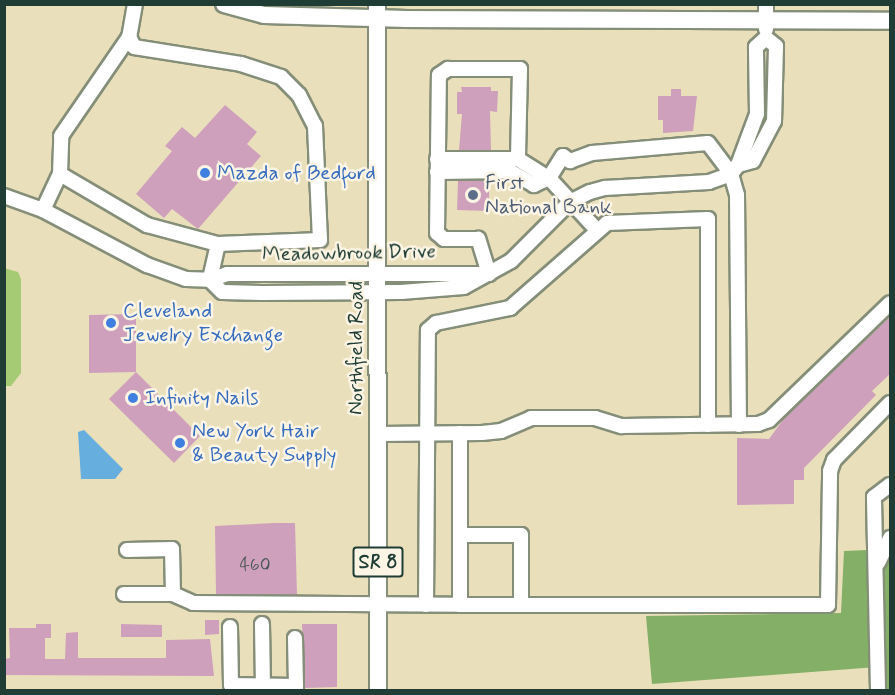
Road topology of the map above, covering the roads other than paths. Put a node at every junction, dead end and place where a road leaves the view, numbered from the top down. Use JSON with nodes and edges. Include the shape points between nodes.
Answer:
{"nodes":[{"id":1,"x":135,"y":4,"type":"edge"},
{"id":2,"x":224,"y":4,"type":"edge"},
{"id":3,"x":377,"y":11,"type":"edge"},
{"id":4,"x":766,"y":12,"type":"edge"},
{"id":5,"x":891,"y":21,"type":"edge"},
{"id":6,"x":129,"y":37,"type":"junction"},
{"id":7,"x":766,"y":38,"type":"junction"},
{"id":8,"x":518,"y":159,"type":"junction"},
{"id":9,"x":437,"y":165,"type":"junction"},
{"id":10,"x":735,"y":169,"type":"junction"},
{"id":11,"x":60,"y":174,"type":"junction"},
{"id":12,"x":549,"y":178,"type":"junction"},
{"id":13,"x":4,"y":196,"type":"edge"},
{"id":14,"x":570,"y":202,"type":"junction"},
{"id":15,"x":43,"y":210,"type":"junction"},
{"id":16,"x":596,"y":229,"type":"junction"},
{"id":17,"x":218,"y":244,"type":"junction"},
{"id":18,"x":489,"y":274,"type":"junction"},
{"id":19,"x":378,"y":275,"type":"junction"},
{"id":20,"x":210,"y":280,"type":"junction"},
{"id":21,"x":378,"y":292,"type":"junction"},
{"id":22,"x":891,"y":303,"type":"edge"},
{"id":23,"x":891,"y":403,"type":"edge"},
{"id":24,"x":708,"y":425,"type":"junction"},
{"id":25,"x":739,"y":425,"type":"junction"},
{"id":26,"x":459,"y":433,"type":"junction"},
{"id":27,"x":378,"y":434,"type":"junction"},
{"id":28,"x":426,"y":434,"type":"junction"},
{"id":29,"x":891,"y":485,"type":"edge"},
{"id":30,"x":460,"y":535,"type":"junction"},
{"id":31,"x":891,"y":538,"type":"edge"},
{"id":32,"x":127,"y":550,"type":"dead end"},
{"id":33,"x":877,"y":565,"type":"junction"},
{"id":34,"x":124,"y":594,"type":"dead end"},
{"id":35,"x":173,"y":594,"type":"junction"},
{"id":36,"x":378,"y":605,"type":"junction"},
{"id":37,"x":426,"y":605,"type":"junction"},
{"id":38,"x":460,"y":605,"type":"junction"},
{"id":39,"x":521,"y":605,"type":"junction"},
{"id":40,"x":262,"y":624,"type":"dead end"},
{"id":41,"x":230,"y":627,"type":"dead end"},
{"id":42,"x":295,"y":638,"type":"dead end"},
{"id":43,"x":263,"y":685,"type":"junction"},
{"id":44,"x":296,"y":688,"type":"edge"},
{"id":45,"x":378,"y":690,"type":"edge"},
{"id":46,"x":878,"y":690,"type":"edge"}],
"edges":[{"from":1,"to":6,"type":"street"},
{"from":2,"to":3,"type":"main road","via":[[264,15]]},
{"from":3,"to":4,"type":"main road"},
{"from":3,"to":19,"type":"main road","name":"Northfield Road","number":"SR 8"},
{"from":4,"to":5,"type":"main road"},
{"from":4,"to":7,"type":"street","name":"Meadowbrook Drive"},
{"from":6,"to":11,"type":"street","via":[[61,136]]},
{"from":6,"to":17,"type":"street","via":[[139,49],[241,64],[281,77],[310,114],[316,136],[320,240]]},
{"from":7,"to":10,"type":"street","name":"Meadowbrook Drive","via":[[756,47],[757,114]]},
{"from":7,"to":10,"type":"street","name":"Meadowbrook Drive","via":[[776,46],[774,121],[753,161]]},
{"from":8,"to":9,"type":"street"},
{"from":8,"to":9,"type":"street","via":[[520,69],[448,69],[439,75]]},
{"from":8,"to":12,"type":"street"},
{"from":9,"to":12,"type":"street","via":[[510,171],[534,185]]},
{"from":9,"to":18,"type":"street","via":[[437,233],[444,239],[478,239]]},
{"from":10,"to":12,"type":"street","via":[[708,143],[592,153],[570,161],[562,156]]},
{"from":10,"to":14,"type":"street","name":"Meadowbrook Drive","via":[[693,183],[605,188]]},
{"from":10,"to":25,"type":"street"},
{"from":11,"to":15,"type":"street"},
{"from":11,"to":17,"type":"street","via":[[147,225]]},
{"from":12,"to":14,"type":"street"},
{"from":13,"to":15,"type":"street","name":"Meadowbrook Drive"},
{"from":14,"to":16,"type":"street"},
{"from":14,"to":18,"type":"street","name":"Meadowbrook Drive","via":[[511,261]]},
{"from":15,"to":20,"type":"street","name":"Meadowbrook Drive","via":[[147,265],[186,279]]},
{"from":16,"to":24,"type":"street","via":[[607,223],[636,220],[708,219]]},
{"from":16,"to":28,"type":"street","via":[[550,277],[510,308],[436,323],[428,330]]},
{"from":17,"to":20,"type":"street"},
{"from":18,"to":19,"type":"street","name":"Meadowbrook Drive"},
{"from":18,"to":21,"type":"street","name":"Meadowbrook Drive","via":[[464,287]]},
{"from":19,"to":20,"type":"street","name":"Meadowbrook Drive","via":[[227,274]]},
{"from":19,"to":21,"type":"main road","name":"Northfield Road","number":"SR 8"},
{"from":20,"to":21,"type":"street","name":"Meadowbrook Drive","via":[[222,292]]},
{"from":21,"to":27,"type":"main road","name":"Northfield Road","number":"SR 8"},
{"from":22,"to":25,"type":"street","via":[[769,420]]},
{"from":23,"to":39,"type":"street","via":[[834,460],[830,471],[828,605]]},
{"from":24,"to":25,"type":"street"},
{"from":24,"to":26,"type":"street","via":[[622,426],[595,418],[531,418],[501,431]]},
{"from":26,"to":28,"type":"street"},
{"from":26,"to":30,"type":"street"},
{"from":27,"to":28,"type":"street"},
{"from":27,"to":36,"type":"main road","name":"Northfield Road","number":"SR 8"},
{"from":28,"to":37,"type":"street"},
{"from":29,"to":33,"type":"street","via":[[874,497]]},
{"from":30,"to":38,"type":"street"},
{"from":30,"to":39,"type":"street","via":[[521,536]]},
{"from":31,"to":33,"type":"street"},
{"from":32,"to":35,"type":"street","via":[[172,549]]},
{"from":33,"to":46,"type":"street"},
{"from":34,"to":35,"type":"street"},
{"from":35,"to":36,"type":"street","via":[[193,603]]},
{"from":36,"to":37,"type":"street"},
{"from":36,"to":45,"type":"main road","name":"Northfield Road","number":"SR 8"},
{"from":37,"to":38,"type":"street"},
{"from":38,"to":39,"type":"street"},
{"from":40,"to":43,"type":"street"},
{"from":41,"to":43,"type":"street","via":[[231,685]]},
{"from":42,"to":44,"type":"street"},
{"from":43,"to":44,"type":"street"}]}
